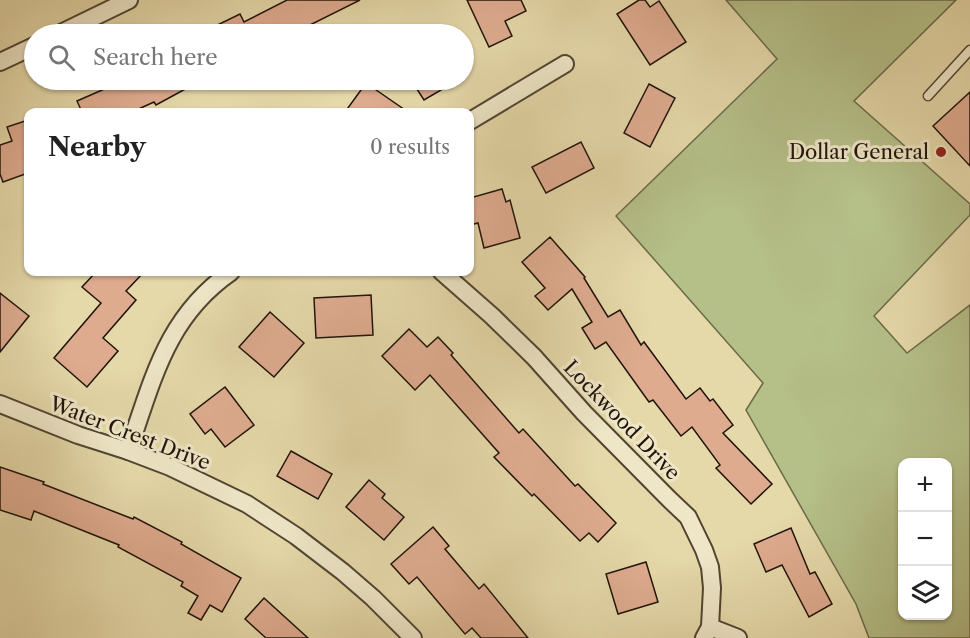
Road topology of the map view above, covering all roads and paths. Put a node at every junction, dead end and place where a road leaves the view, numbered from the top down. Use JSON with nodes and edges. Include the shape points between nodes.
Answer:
{"nodes":[{"id":1,"x":129,"y":0,"type":"edge"},
{"id":2,"x":80,"y":24,"type":"edge"},
{"id":3,"x":970,"y":50,"type":"edge"},
{"id":4,"x":24,"y":51,"type":"edge"},
{"id":5,"x":0,"y":62,"type":"edge"},
{"id":6,"x":565,"y":64,"type":"dead end"},
{"id":7,"x":928,"y":96,"type":"dead end"},
{"id":8,"x":474,"y":119,"type":"edge"},
{"id":9,"x":226,"y":276,"type":"edge"},
{"id":10,"x":447,"y":276,"type":"edge"},
{"id":11,"x":0,"y":405,"type":"edge"},
{"id":12,"x":128,"y":450,"type":"junction"},
{"id":13,"x":707,"y":633,"type":"edge"},
{"id":14,"x":412,"y":638,"type":"edge"},
{"id":15,"x":738,"y":638,"type":"edge"}],
"edges":[{"from":1,"to":2,"type":"street"},
{"from":3,"to":7,"type":"lane"},
{"from":4,"to":5,"type":"street"},
{"from":6,"to":8,"type":"street"},
{"from":9,"to":12,"type":"street","via":[[205,292],[171,336]]},
{"from":10,"to":13,"type":"street","name":"Lockwood Drive","via":[[534,357],[688,517],[710,567]]},
{"from":11,"to":12,"type":"street","name":"Water Crest Drive"},
{"from":12,"to":14,"type":"street","name":"Water Crest Drive","via":[[247,504],[296,536],[373,598]]},
{"from":13,"to":15,"type":"street","name":"Lockwood Drive"}]}
